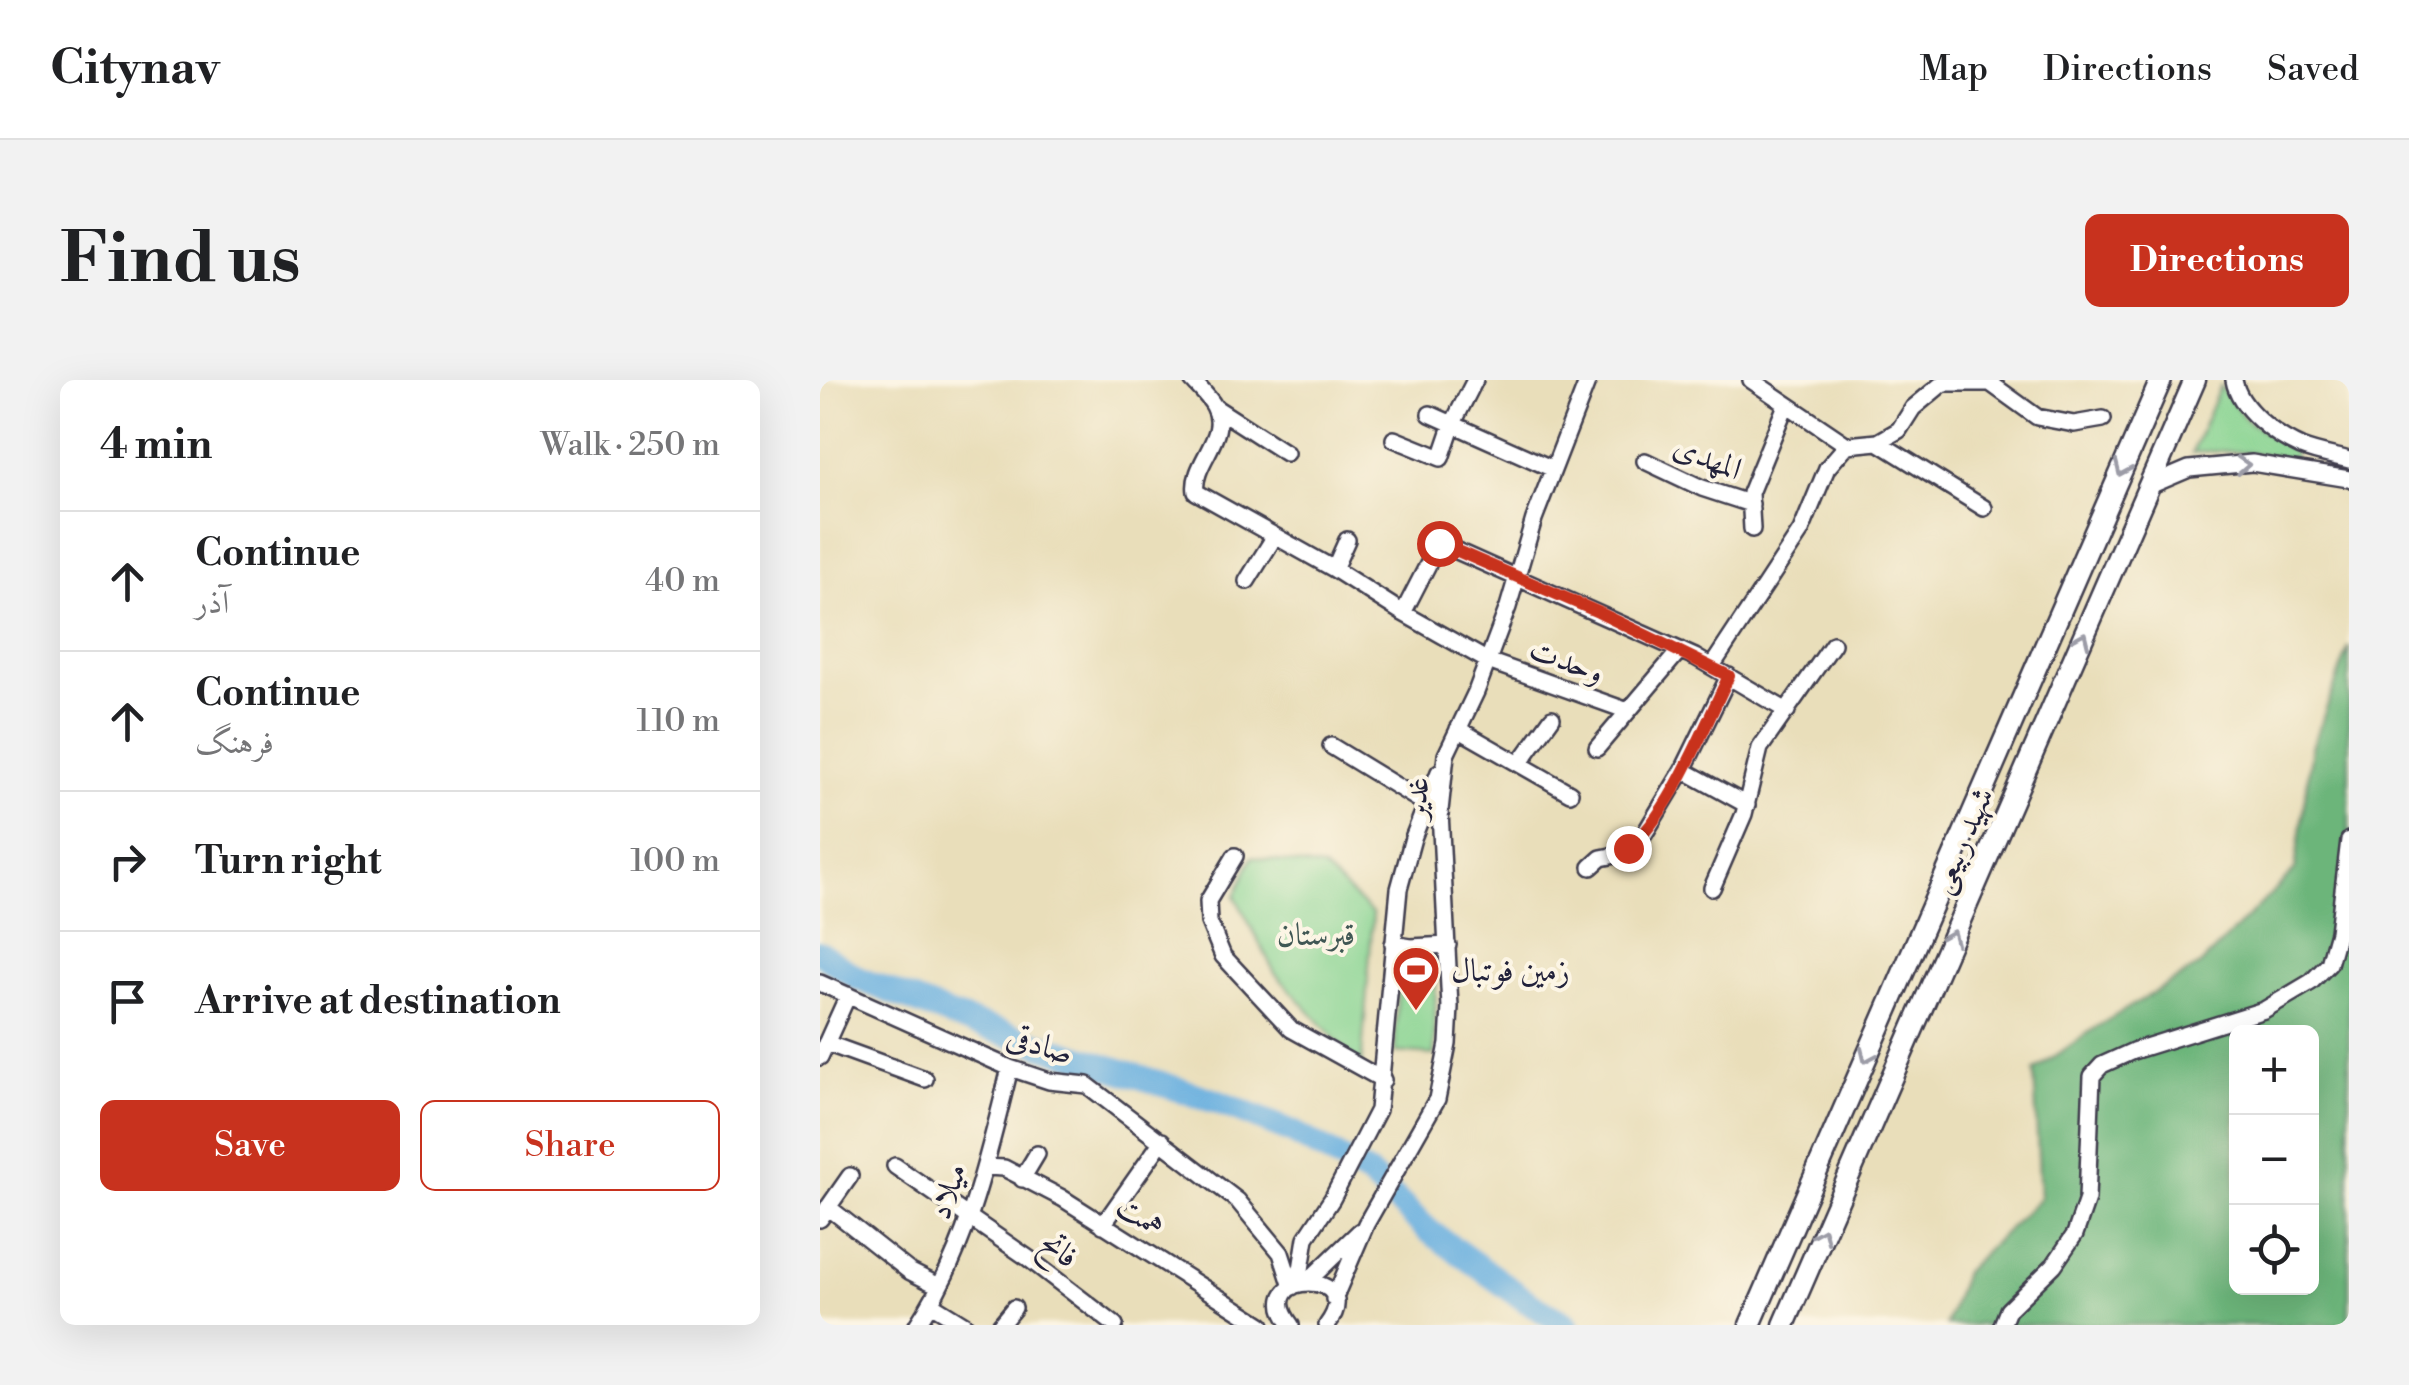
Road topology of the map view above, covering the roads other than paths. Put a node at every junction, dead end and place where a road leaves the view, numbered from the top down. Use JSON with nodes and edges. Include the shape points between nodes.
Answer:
{"nodes":[{"id":1,"x":1192,"y":380,"type":"edge"},
{"id":2,"x":1475,"y":380,"type":"edge"},
{"id":3,"x":1588,"y":380,"type":"edge"},
{"id":4,"x":1751,"y":380,"type":"edge"},
{"id":5,"x":2161,"y":380,"type":"edge"},
{"id":6,"x":2195,"y":380,"type":"edge"},
{"id":7,"x":2234,"y":380,"type":"edge"},
{"id":8,"x":1991,"y":381,"type":"edge"},
{"id":9,"x":1786,"y":405,"type":"junction"},
{"id":10,"x":1216,"y":408,"type":"junction"},
{"id":11,"x":1430,"y":414,"type":"dead end"},
{"id":12,"x":2103,"y":418,"type":"dead end"},
{"id":13,"x":1453,"y":423,"type":"junction"},
{"id":14,"x":1394,"y":439,"type":"dead end"},
{"id":15,"x":1878,"y":442,"type":"junction"},
{"id":16,"x":1847,"y":445,"type":"junction"},
{"id":17,"x":1286,"y":453,"type":"dead end"},
{"id":18,"x":2349,"y":460,"type":"edge"},
{"id":19,"x":1645,"y":461,"type":"dead end"},
{"id":20,"x":1554,"y":470,"type":"junction"},
{"id":21,"x":2349,"y":479,"type":"edge"},
{"id":22,"x":2149,"y":486,"type":"junction"},
{"id":23,"x":1751,"y":504,"type":"junction"},
{"id":24,"x":1984,"y":508,"type":"dead end"},
{"id":25,"x":1752,"y":530,"type":"dead end"},
{"id":26,"x":1275,"y":536,"type":"junction"},
{"id":27,"x":1347,"y":540,"type":"dead end"},
{"id":28,"x":1334,"y":569,"type":"junction"},
{"id":29,"x":1517,"y":577,"type":"junction"},
{"id":30,"x":1247,"y":581,"type":"dead end"},
{"id":31,"x":1403,"y":613,"type":"junction"},
{"id":32,"x":1834,"y":644,"type":"dead end"},
{"id":33,"x":1680,"y":650,"type":"junction"},
{"id":34,"x":1488,"y":660,"type":"junction"},
{"id":35,"x":1712,"y":666,"type":"junction"},
{"id":36,"x":1729,"y":676,"type":"junction"},
{"id":37,"x":1628,"y":711,"type":"junction"},
{"id":38,"x":1787,"y":711,"type":"junction"},
{"id":39,"x":1552,"y":718,"type":"dead end"},
{"id":40,"x":1458,"y":730,"type":"junction"},
{"id":41,"x":1331,"y":746,"type":"dead end"},
{"id":42,"x":1597,"y":748,"type":"dead end"},
{"id":43,"x":1446,"y":755,"type":"junction"},
{"id":44,"x":1519,"y":764,"type":"junction"},
{"id":45,"x":1683,"y":770,"type":"junction"},
{"id":46,"x":1570,"y":793,"type":"dead end"},
{"id":47,"x":1426,"y":804,"type":"junction"},
{"id":48,"x":1747,"y":805,"type":"junction"},
{"id":49,"x":1976,"y":810,"type":"junction"},
{"id":50,"x":2000,"y":823,"type":"junction"},
{"id":51,"x":2349,"y":840,"type":"edge"},
{"id":52,"x":1960,"y":844,"type":"junction"},
{"id":53,"x":1235,"y":856,"type":"dead end"},
{"id":54,"x":1985,"y":858,"type":"junction"},
{"id":55,"x":1591,"y":867,"type":"dead end"},
{"id":56,"x":1712,"y":888,"type":"dead end"},
{"id":57,"x":1393,"y":944,"type":"junction"},
{"id":58,"x":1448,"y":945,"type":"junction"},
{"id":59,"x":820,"y":982,"type":"edge"},
{"id":60,"x":848,"y":995,"type":"junction"},
{"id":61,"x":823,"y":1050,"type":"edge"},
{"id":62,"x":1010,"y":1068,"type":"junction"},
{"id":63,"x":925,"y":1078,"type":"dead end"},
{"id":64,"x":1384,"y":1080,"type":"junction"},
{"id":65,"x":1162,"y":1141,"type":"junction"},
{"id":66,"x":1038,"y":1154,"type":"dead end"},
{"id":67,"x":894,"y":1166,"type":"dead end"},
{"id":68,"x":986,"y":1167,"type":"junction"},
{"id":69,"x":850,"y":1176,"type":"dead end"},
{"id":70,"x":1022,"y":1179,"type":"junction"},
{"id":71,"x":824,"y":1213,"type":"edge"},
{"id":72,"x":970,"y":1217,"type":"junction"},
{"id":73,"x":1103,"y":1224,"type":"junction"},
{"id":74,"x":1366,"y":1224,"type":"junction"},
{"id":75,"x":1299,"y":1283,"type":"junction"},
{"id":76,"x":939,"y":1286,"type":"junction"},
{"id":77,"x":931,"y":1304,"type":"junction"},
{"id":78,"x":1334,"y":1304,"type":"junction"},
{"id":79,"x":1014,"y":1308,"type":"dead end"},
{"id":80,"x":1287,"y":1318,"type":"edge"},
{"id":81,"x":917,"y":1325,"type":"edge"},
{"id":82,"x":964,"y":1325,"type":"edge"},
{"id":83,"x":1000,"y":1325,"type":"edge"},
{"id":84,"x":1115,"y":1325,"type":"edge"},
{"id":85,"x":1265,"y":1325,"type":"edge"},
{"id":86,"x":1327,"y":1325,"type":"edge"},
{"id":87,"x":1338,"y":1325,"type":"edge"},
{"id":88,"x":1750,"y":1325,"type":"edge"},
{"id":89,"x":1784,"y":1325,"type":"edge"},
{"id":90,"x":2002,"y":1325,"type":"edge"}],
"edges":[{"from":1,"to":10,"type":"street"},
{"from":2,"to":13,"type":"street"},
{"from":3,"to":20,"type":"street","name":"غدیر"},
{"from":4,"to":9,"type":"street"},
{"from":5,"to":49,"type":"main road","name":"شهید ربیعی","one_way":true},
{"from":6,"to":22,"type":"main road","name":"شهید ربیعی"},
{"from":7,"to":18,"type":"street","via":[[2263,423],[2300,447]]},
{"from":8,"to":12,"type":"street","via":[[2037,417],[2074,424]]},
{"from":8,"to":15,"type":"street","via":[[1943,382],[1899,430]]},
{"from":9,"to":16,"type":"street"},
{"from":9,"to":23,"type":"street","name":"المهدی"},
{"from":10,"to":17,"type":"street"},
{"from":10,"to":26,"type":"street","via":[[1218,432],[1194,478],[1196,492]]},
{"from":11,"to":13,"type":"street"},
{"from":13,"to":14,"type":"street","via":[[1441,458]]},
{"from":13,"to":20,"type":"street"},
{"from":15,"to":16,"type":"street"},
{"from":15,"to":24,"type":"street"},
{"from":16,"to":35,"type":"street","via":[[1827,468],[1801,531]]},
{"from":19,"to":23,"type":"street","name":"المهدی"},
{"from":20,"to":29,"type":"street","name":"غدیر"},
{"from":22,"to":21,"type":"street","one_way":true,"via":[[2188,470],[2252,462]]},
{"from":50,"to":22,"type":"main road","name":"شهید ربیعی","one_way":true},
{"from":23,"to":25,"type":"street","name":"المهدی"},
{"from":26,"to":28,"type":"street"},
{"from":26,"to":30,"type":"street"},
{"from":27,"to":28,"type":"street"},
{"from":28,"to":31,"type":"street"},
{"from":29,"to":31,"type":"street","via":[[1439,543]]},
{"from":29,"to":33,"type":"street"},
{"from":29,"to":34,"type":"street","name":"غدیر"},
{"from":31,"to":34,"type":"street"},
{"from":32,"to":38,"type":"street"},
{"from":33,"to":35,"type":"street"},
{"from":33,"to":37,"type":"street"},
{"from":34,"to":37,"type":"street","name":"وحدت"},
{"from":34,"to":40,"type":"street","name":"غدیر"},
{"from":35,"to":36,"type":"street"},
{"from":36,"to":38,"type":"street"},
{"from":36,"to":45,"type":"street"},
{"from":37,"to":42,"type":"street"},
{"from":38,"to":48,"type":"street","via":[[1760,748]]},
{"from":39,"to":44,"type":"street"},
{"from":40,"to":43,"type":"street","name":"غدیر"},
{"from":40,"to":44,"type":"street"},
{"from":41,"to":47,"type":"street"},
{"from":43,"to":47,"type":"street"},
{"from":43,"to":58,"type":"street","name":"غدیر","via":[[1440,811]]},
{"from":44,"to":46,"type":"street"},
{"from":45,"to":48,"type":"street"},
{"from":45,"to":55,"type":"street","via":[[1642,838]]},
{"from":47,"to":57,"type":"street","via":[[1399,888]]},
{"from":48,"to":56,"type":"street"},
{"from":49,"to":50,"type":"main road"},
{"from":49,"to":52,"type":"main road","name":"شهید ربیعی"},
{"from":50,"to":54,"type":"main road","name":"شهید ربیعی"},
{"from":51,"to":90,"type":"street","via":[[2338,932],[2329,964],[2311,982],[2264,1010],[2133,1051],[2092,1076],[2087,1200],[2076,1234]]},
{"from":52,"to":54,"type":"main road"},
{"from":52,"to":88,"type":"main road","name":"شهید ربیعی","one_way":true},
{"from":53,"to":64,"type":"street","via":[[1208,901],[1208,922],[1222,956],[1290,1029]]},
{"from":89,"to":54,"type":"main road","name":"شهید ربیعی","one_way":true},
{"from":57,"to":58,"type":"street"},
{"from":57,"to":64,"type":"street"},
{"from":58,"to":74,"type":"street","name":"غدیر","via":[[1448,1044],[1437,1099]]},
{"from":59,"to":60,"type":"street","name":"صادقی"},
{"from":60,"to":61,"type":"street"},
{"from":60,"to":62,"type":"street","name":"صادقی"},
{"from":61,"to":63,"type":"street"},
{"from":62,"to":65,"type":"street","name":"صادقی","via":[[1049,1082],[1087,1084]]},
{"from":62,"to":68,"type":"street","name":"میلاد"},
{"from":64,"to":75,"type":"street","via":[[1362,1143],[1306,1238]]},
{"from":65,"to":73,"type":"street"},
{"from":65,"to":75,"type":"street","name":"صادقی","via":[[1238,1200]]},
{"from":66,"to":70,"type":"street"},
{"from":67,"to":72,"type":"street","name":"فاتح"},
{"from":68,"to":70,"type":"street","name":"همت"},
{"from":68,"to":72,"type":"street","name":"میلاد"},
{"from":69,"to":71,"type":"street"},
{"from":70,"to":73,"type":"street","name":"همت"},
{"from":71,"to":76,"type":"street"},
{"from":72,"to":76,"type":"street","name":"میلاد"},
{"from":72,"to":84,"type":"street","name":"فاتح"},
{"from":73,"to":85,"type":"street","name":"همت"},
{"from":74,"to":75,"type":"street"},
{"from":74,"to":78,"type":"street"},
{"from":75,"to":78,"type":"street","via":[[1324,1285]]},
{"from":75,"to":80,"type":"street","via":[[1286,1294]]},
{"from":76,"to":77,"type":"street","name":"میلاد"},
{"from":77,"to":81,"type":"street","name":"میلاد"},
{"from":77,"to":82,"type":"street"},
{"from":78,"to":86,"type":"street"},
{"from":78,"to":87,"type":"street"},
{"from":79,"to":83,"type":"street"},
{"from":80,"to":85,"type":"street"}]}
